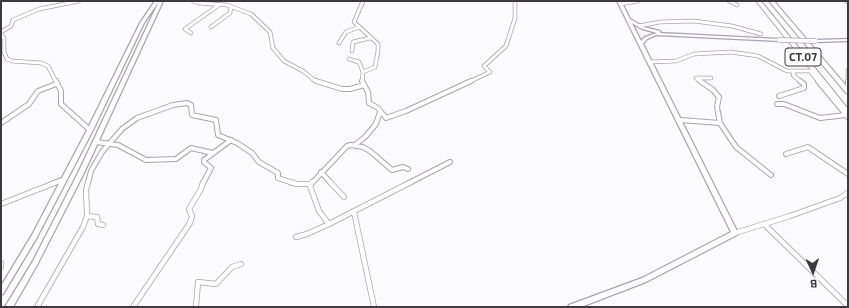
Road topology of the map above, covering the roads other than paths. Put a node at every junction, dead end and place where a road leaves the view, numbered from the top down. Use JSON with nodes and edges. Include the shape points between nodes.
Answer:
{"nodes":[{"id":1,"x":80,"y":1,"type":"edge"},
{"id":2,"x":157,"y":1,"type":"edge"},
{"id":3,"x":161,"y":1,"type":"edge"},
{"id":4,"x":193,"y":1,"type":"edge"},
{"id":5,"x":363,"y":1,"type":"edge"},
{"id":6,"x":515,"y":1,"type":"edge"},
{"id":7,"x":638,"y":1,"type":"edge"},
{"id":8,"x":729,"y":1,"type":"edge"},
{"id":9,"x":758,"y":1,"type":"edge"},
{"id":10,"x":772,"y":1,"type":"edge"},
{"id":11,"x":620,"y":2,"type":"edge"},
{"id":12,"x":219,"y":4,"type":"junction"},
{"id":13,"x":737,"y":5,"type":"dead end"},
{"id":14,"x":231,"y":7,"type":"junction"},
{"id":15,"x":628,"y":19,"type":"junction"},
{"id":16,"x":639,"y":26,"type":"junction"},
{"id":17,"x":211,"y":27,"type":"dead end"},
{"id":18,"x":359,"y":27,"type":"junction"},
{"id":19,"x":1,"y":33,"type":"edge"},
{"id":20,"x":191,"y":33,"type":"dead end"},
{"id":21,"x":668,"y":34,"type":"junction"},
{"id":22,"x":761,"y":34,"type":"dead end"},
{"id":23,"x":370,"y":38,"type":"junction"},
{"id":24,"x":848,"y":40,"type":"edge"},
{"id":25,"x":339,"y":43,"type":"dead end"},
{"id":26,"x":641,"y":44,"type":"junction"},
{"id":27,"x":352,"y":51,"type":"dead end"},
{"id":28,"x":349,"y":59,"type":"dead end"},
{"id":29,"x":650,"y":62,"type":"junction"},
{"id":30,"x":792,"y":71,"type":"junction"},
{"id":31,"x":363,"y":72,"type":"junction"},
{"id":32,"x":848,"y":72,"type":"edge"},
{"id":33,"x":711,"y":78,"type":"dead end"},
{"id":34,"x":56,"y":84,"type":"junction"},
{"id":35,"x":364,"y":85,"type":"junction"},
{"id":36,"x":848,"y":85,"type":"edge"},
{"id":37,"x":848,"y":92,"type":"edge"},
{"id":38,"x":779,"y":96,"type":"dead end"},
{"id":39,"x":777,"y":104,"type":"dead end"},
{"id":40,"x":380,"y":112,"type":"junction"},
{"id":41,"x":847,"y":115,"type":"edge"},
{"id":42,"x":680,"y":120,"type":"junction"},
{"id":43,"x":1,"y":123,"type":"edge"},
{"id":44,"x":720,"y":123,"type":"junction"},
{"id":45,"x":90,"y":130,"type":"junction"},
{"id":46,"x":231,"y":140,"type":"junction"},
{"id":47,"x":96,"y":142,"type":"junction"},
{"id":48,"x":110,"y":143,"type":"junction"},
{"id":49,"x":355,"y":144,"type":"junction"},
{"id":50,"x":213,"y":153,"type":"junction"},
{"id":51,"x":786,"y":154,"type":"dead end"},
{"id":52,"x":450,"y":162,"type":"dead end"},
{"id":53,"x":408,"y":169,"type":"dead end"},
{"id":54,"x":321,"y":172,"type":"junction"},
{"id":55,"x":848,"y":174,"type":"edge"},
{"id":56,"x":771,"y":175,"type":"dead end"},
{"id":57,"x":64,"y":178,"type":"junction"},
{"id":58,"x":311,"y":184,"type":"junction"},
{"id":59,"x":848,"y":193,"type":"edge"},
{"id":60,"x":344,"y":197,"type":"dead end"},
{"id":61,"x":1,"y":204,"type":"edge"},
{"id":62,"x":354,"y":212,"type":"junction"},
{"id":63,"x":87,"y":216,"type":"junction"},
{"id":64,"x":330,"y":224,"type":"junction"},
{"id":65,"x":764,"y":224,"type":"junction"},
{"id":66,"x":103,"y":225,"type":"dead end"},
{"id":67,"x":735,"y":233,"type":"junction"},
{"id":68,"x":296,"y":237,"type":"dead end"},
{"id":69,"x":1,"y":263,"type":"edge"},
{"id":70,"x":241,"y":264,"type":"dead end"},
{"id":71,"x":1,"y":267,"type":"edge"},
{"id":72,"x":1,"y":292,"type":"edge"},
{"id":73,"x":848,"y":306,"type":"edge"},
{"id":74,"x":8,"y":307,"type":"edge"},
{"id":75,"x":37,"y":307,"type":"edge"},
{"id":76,"x":133,"y":307,"type":"edge"},
{"id":77,"x":196,"y":307,"type":"edge"},
{"id":78,"x":374,"y":307,"type":"edge"},
{"id":79,"x":572,"y":307,"type":"edge"}],
"edges":[{"from":1,"to":19,"type":"street","via":[[39,9],[13,20]]},
{"from":2,"to":45,"type":"street","via":[[142,23]]},
{"from":3,"to":47,"type":"street"},
{"from":4,"to":12,"type":"street"},
{"from":5,"to":18,"type":"street","via":[[354,20]]},
{"from":6,"to":40,"type":"street","via":[[515,18],[506,46],[484,66],[490,72],[389,118]]},
{"from":7,"to":11,"type":"street"},
{"from":8,"to":13,"type":"street"},
{"from":9,"to":41,"type":"highway","number":"CT.07"},
{"from":10,"to":37,"type":"highway","number":"CT.07"},
{"from":11,"to":15,"type":"street"},
{"from":12,"to":14,"type":"street"},
{"from":12,"to":20,"type":"street","via":[[185,29]]},
{"from":14,"to":17,"type":"street","via":[[230,12]]},
{"from":14,"to":35,"type":"street","via":[[251,14],[270,32],[273,48],[284,61],[314,80],[346,90]]},
{"from":15,"to":16,"type":"street"},
{"from":15,"to":26,"type":"street"},
{"from":16,"to":21,"type":"street"},
{"from":16,"to":22,"type":"street","via":[[660,22],[694,22],[732,26]]},
{"from":18,"to":23,"type":"street"},
{"from":18,"to":25,"type":"street","via":[[346,32]]},
{"from":19,"to":34,"type":"street","via":[[7,59],[45,64]]},
{"from":21,"to":24,"type":"street","bridge":true,"via":[[779,40]]},
{"from":21,"to":26,"type":"street","via":[[653,35]]},
{"from":23,"to":27,"type":"street","via":[[353,42]]},
{"from":23,"to":31,"type":"street","via":[[378,46],[375,67]]},
{"from":26,"to":29,"type":"street"},
{"from":28,"to":31,"type":"street","via":[[358,61]]},
{"from":29,"to":30,"type":"street","via":[[676,61],[701,53],[731,52],[761,57]]},
{"from":29,"to":42,"type":"street"},
{"from":30,"to":38,"type":"street","via":[[804,84],[804,88]]},
{"from":30,"to":41,"type":"street","via":[[811,72]]},
{"from":31,"to":35,"type":"street"},
{"from":32,"to":36,"type":"street"},
{"from":33,"to":44,"type":"street","via":[[696,78],[719,97]]},
{"from":34,"to":43,"type":"street","via":[[38,91],[29,104]]},
{"from":34,"to":45,"type":"street","via":[[63,107]]},
{"from":35,"to":40,"type":"street","via":[[369,103]]},
{"from":39,"to":41,"type":"street","via":[[784,104],[820,118]]},
{"from":40,"to":49,"type":"street","via":[[376,124],[365,138]]},
{"from":42,"to":44,"type":"street"},
{"from":42,"to":67,"type":"street"},
{"from":44,"to":56,"type":"street","via":[[736,147]]},
{"from":45,"to":57,"type":"street"},
{"from":46,"to":48,"type":"street","via":[[217,133],[216,120],[213,118],[193,116],[191,105],[186,102],[137,118],[122,129]]},
{"from":46,"to":50,"type":"street"},
{"from":46,"to":58,"type":"street","via":[[252,153],[258,162],[278,173],[280,179],[296,184]]},
{"from":47,"to":48,"type":"street"},
{"from":47,"to":74,"type":"street","via":[[35,263]]},
{"from":48,"to":50,"type":"street","via":[[146,160],[176,159],[192,148]]},
{"from":48,"to":63,"type":"street","via":[[91,171],[86,190]]},
{"from":49,"to":53,"type":"street","via":[[370,151],[392,170],[403,166]]},
{"from":49,"to":54,"type":"street","via":[[347,146]]},
{"from":50,"to":76,"type":"street","via":[[204,161],[211,168],[190,206],[190,222]]},
{"from":51,"to":55,"type":"street","via":[[808,147]]},
{"from":52,"to":62,"type":"street"},
{"from":54,"to":58,"type":"street"},
{"from":54,"to":60,"type":"street"},
{"from":57,"to":61,"type":"street"},
{"from":57,"to":72,"type":"street","via":[[34,237]]},
{"from":58,"to":64,"type":"street","via":[[319,211]]},
{"from":59,"to":65,"type":"street"},
{"from":62,"to":64,"type":"street"},
{"from":62,"to":78,"type":"street"},
{"from":63,"to":66,"type":"street","via":[[97,217],[98,224]]},
{"from":63,"to":75,"type":"street","via":[[78,238]]},
{"from":64,"to":68,"type":"street"},
{"from":65,"to":67,"type":"street"},
{"from":65,"to":73,"type":"street"},
{"from":67,"to":79,"type":"street","via":[[644,280]]},
{"from":69,"to":71,"type":"street"},
{"from":70,"to":77,"type":"street","via":[[232,268],[216,284],[198,282]]}]}
